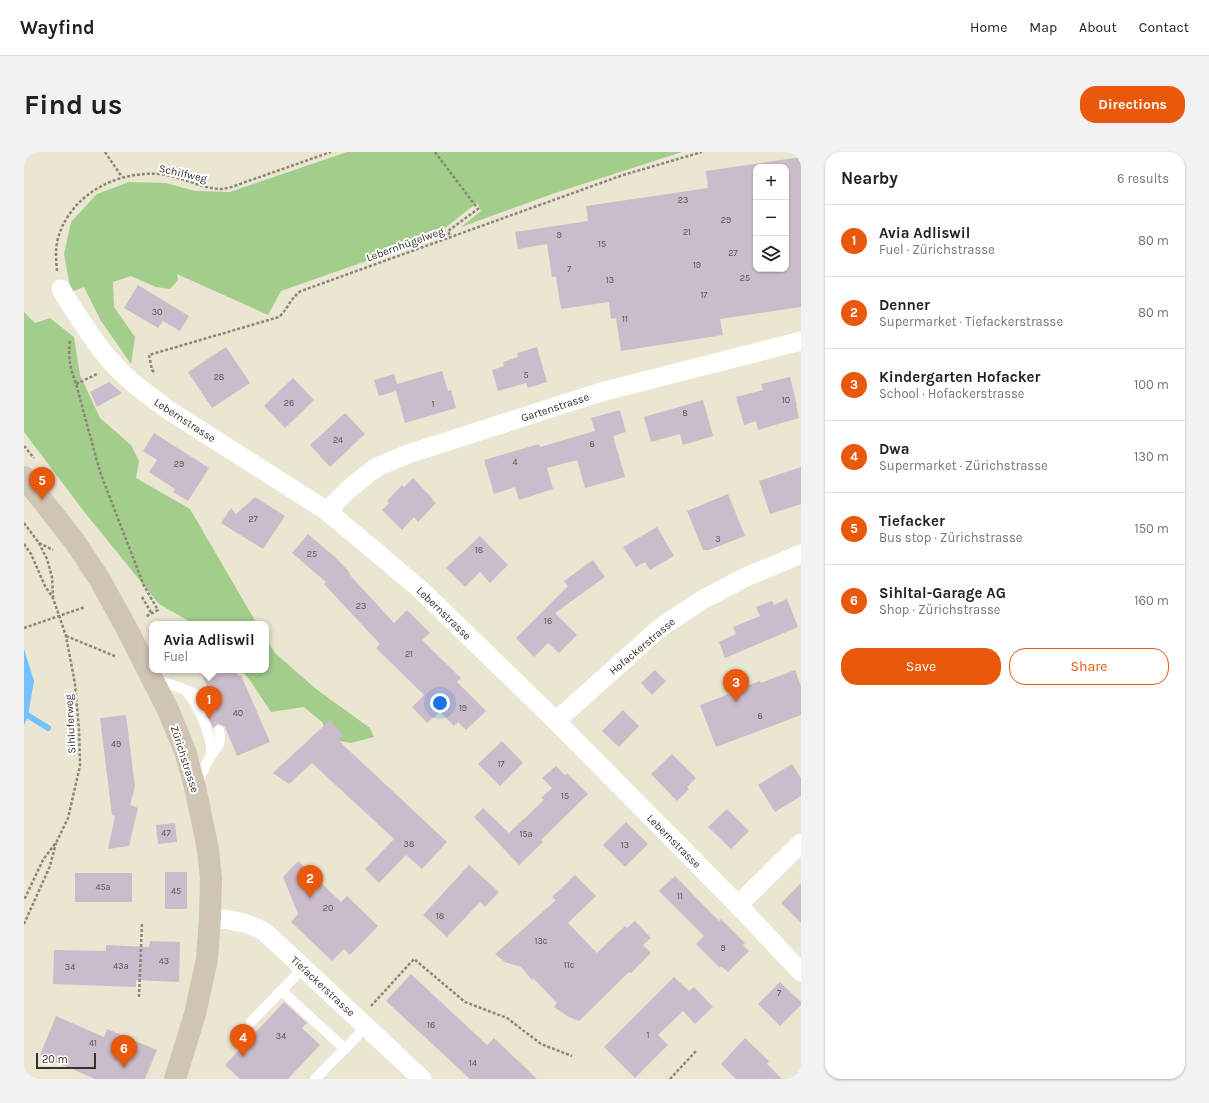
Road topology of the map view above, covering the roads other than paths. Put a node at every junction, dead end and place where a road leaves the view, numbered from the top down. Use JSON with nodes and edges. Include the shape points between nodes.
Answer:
{"nodes":[{"id":1,"x":61,"y":289,"type":"road end"},
{"id":2,"x":801,"y":341,"type":"edge"},
{"id":3,"x":24,"y":477,"type":"edge"},
{"id":4,"x":327,"y":511,"type":"junction"},
{"id":5,"x":801,"y":554,"type":"edge"},
{"id":6,"x":149,"y":670,"type":"edge"},
{"id":7,"x":151,"y":673,"type":"edge"},
{"id":8,"x":154,"y":679,"type":"junction"},
{"id":9,"x":186,"y":691,"type":"junction"},
{"id":10,"x":206,"y":702,"type":"dead end"},
{"id":11,"x":556,"y":721,"type":"junction"},
{"id":12,"x":219,"y":730,"type":"dead end"},
{"id":13,"x":211,"y":755,"type":"junction"},
{"id":14,"x":195,"y":787,"type":"junction"},
{"id":15,"x":801,"y":843,"type":"edge"},
{"id":16,"x":738,"y":905,"type":"junction"},
{"id":17,"x":210,"y":918,"type":"junction"},
{"id":18,"x":303,"y":968,"type":"junction"},
{"id":19,"x":801,"y":972,"type":"edge"},
{"id":20,"x":282,"y":991,"type":"junction"},
{"id":21,"x":367,"y":1018,"type":"junction"},
{"id":22,"x":251,"y":1022,"type":"dead end"},
{"id":23,"x":345,"y":1049,"type":"junction"},
{"id":24,"x":175,"y":1079,"type":"edge"},
{"id":25,"x":315,"y":1079,"type":"edge"},
{"id":26,"x":422,"y":1079,"type":"edge"}],
"edges":[{"from":1,"to":4,"type":"street","name":"Lebernstrasse","via":[[100,349],[146,393],[170,412]]},
{"from":2,"to":4,"type":"street","name":"Gartenstrasse","via":[[601,392],[408,454],[377,466]]},
{"from":3,"to":6,"type":"main road","name":"Zürichstrasse","via":[[75,542],[100,580]]},
{"from":4,"to":11,"type":"street","name":"Lebernstrasse","via":[[421,590]]},
{"from":5,"to":11,"type":"street","name":"Hofackerstrasse","via":[[702,600],[661,627]]},
{"from":7,"to":8,"type":"main road","name":"Zürichstrasse"},
{"from":8,"to":9,"type":"lane"},
{"from":8,"to":14,"type":"main road","name":"Zürichstrasse","via":[[185,751]]},
{"from":9,"to":10,"type":"lane","via":[[195,693]]},
{"from":9,"to":13,"type":"lane","via":[[196,706],[208,734],[212,747]]},
{"from":11,"to":16,"type":"street","name":"Lebernstrasse"},
{"from":12,"to":13,"type":"lane","via":[[218,745]]},
{"from":13,"to":14,"type":"lane"},
{"from":14,"to":17,"type":"main road","name":"Zürichstrasse","via":[[208,849],[211,878]]},
{"from":15,"to":16,"type":"street"},
{"from":16,"to":19,"type":"street","name":"Lebernstrasse"},
{"from":17,"to":18,"type":"street","name":"Tiefackerstrasse","via":[[256,926],[266,932]]},
{"from":17,"to":24,"type":"main road","name":"Zürichstrasse","via":[[203,984]]},
{"from":18,"to":20,"type":"lane"},
{"from":18,"to":21,"type":"street","name":"Tiefackerstrasse"},
{"from":20,"to":22,"type":"lane"},
{"from":20,"to":23,"type":"lane"},
{"from":21,"to":23,"type":"lane"},
{"from":21,"to":26,"type":"street","name":"Tiefackerstrasse"},
{"from":23,"to":25,"type":"lane"}]}
